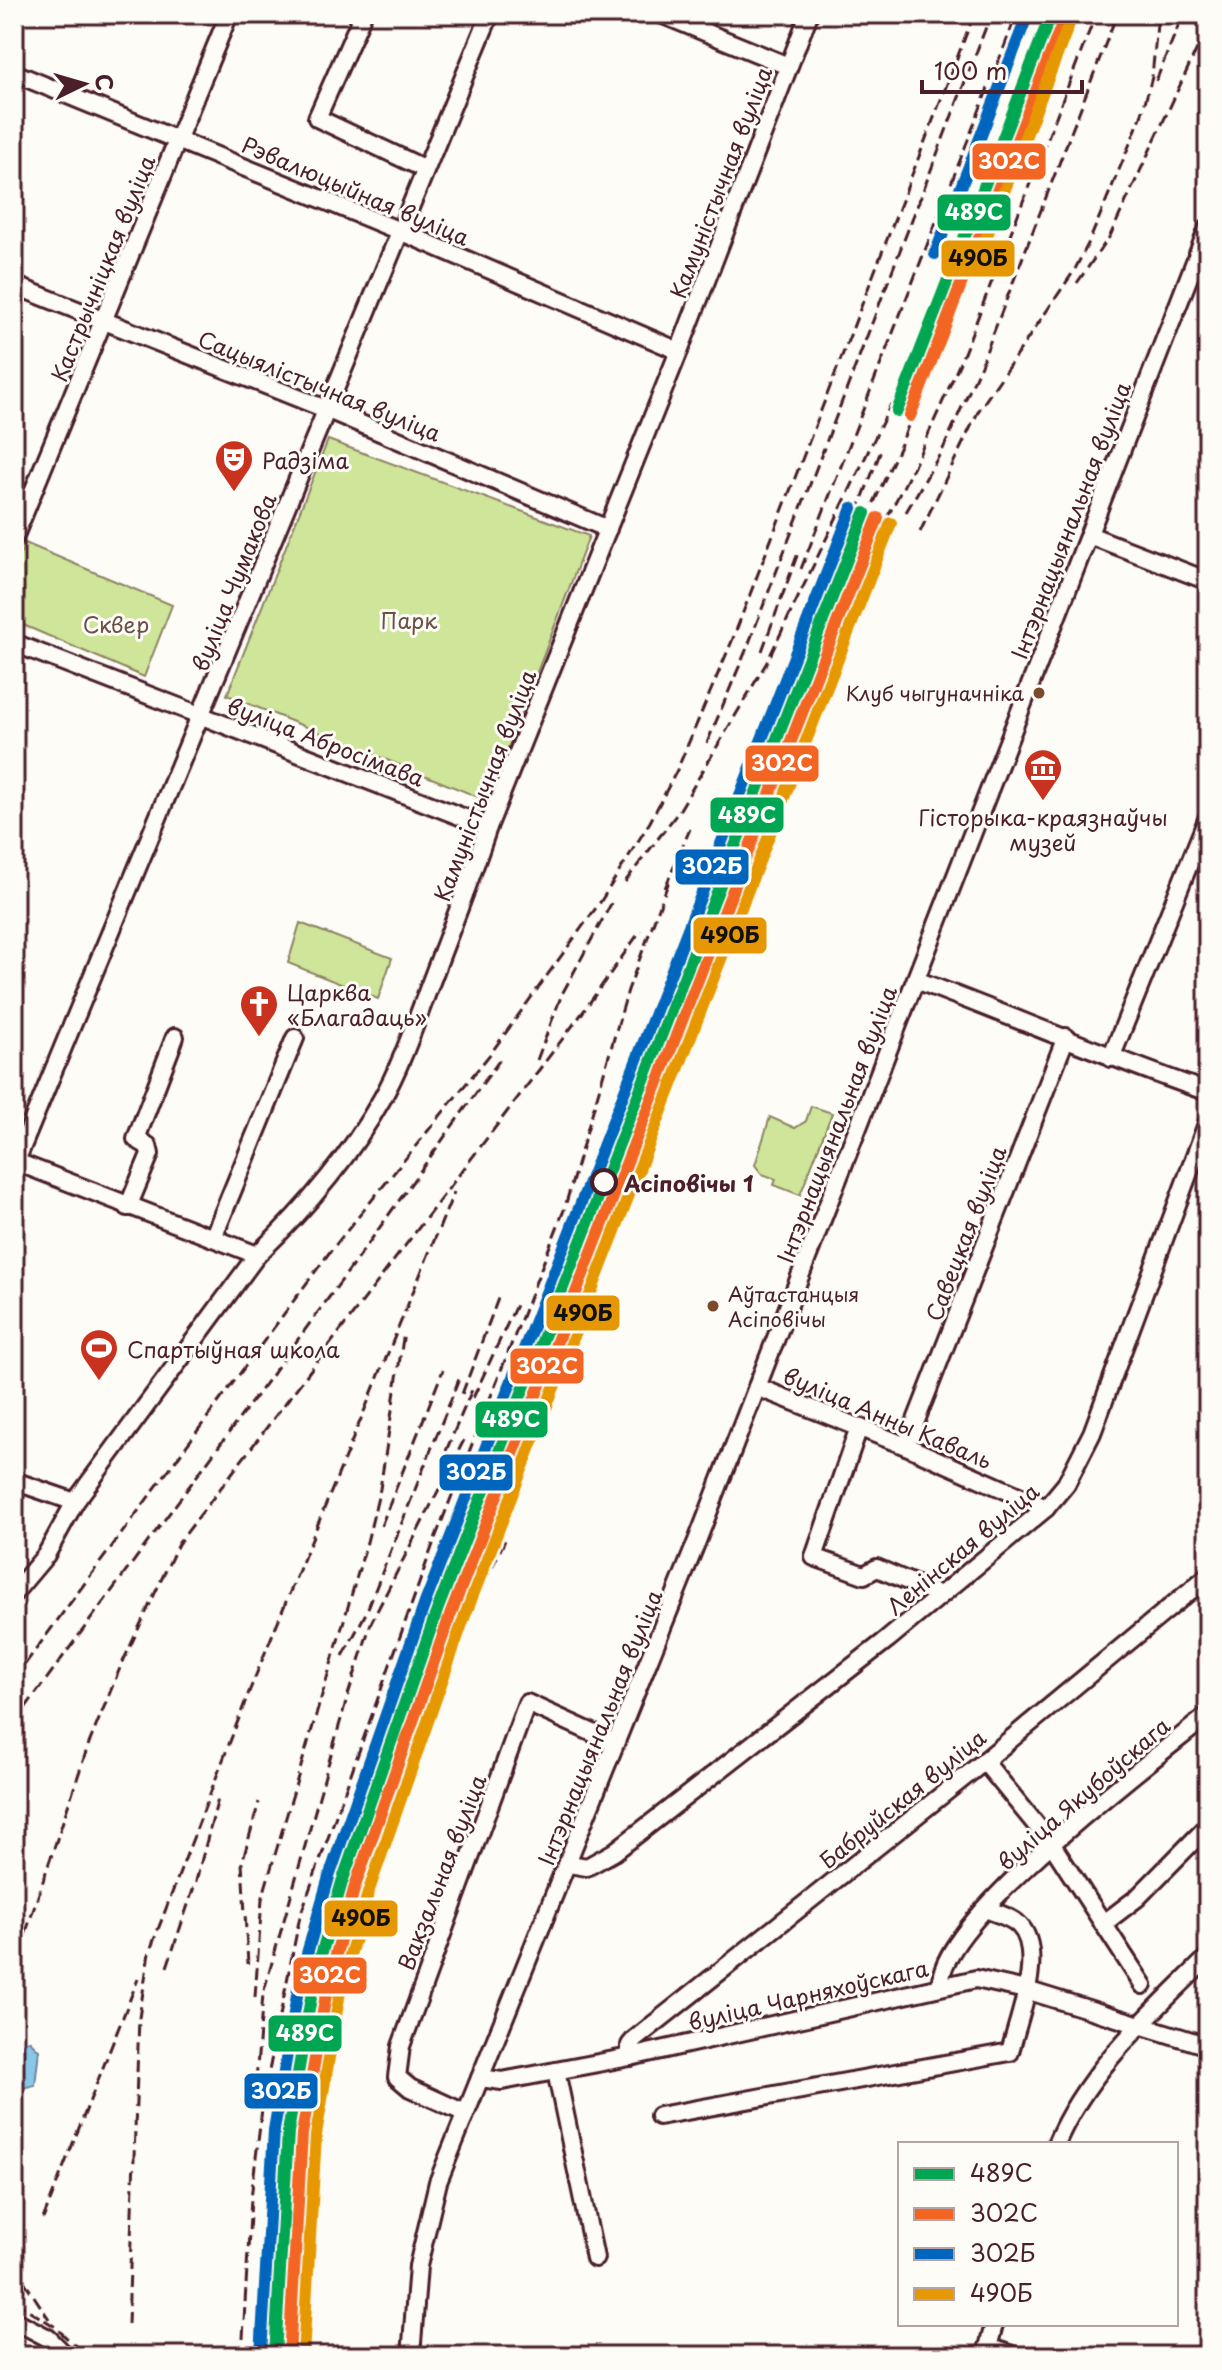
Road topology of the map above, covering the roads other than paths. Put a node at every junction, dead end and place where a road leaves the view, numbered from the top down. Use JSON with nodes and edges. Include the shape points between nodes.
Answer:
{"nodes":[{"id":1,"x":229,"y":14,"type":"edge"},
{"id":2,"x":363,"y":14,"type":"edge"},
{"id":3,"x":490,"y":14,"type":"edge"},
{"id":4,"x":661,"y":14,"type":"edge"},
{"id":5,"x":809,"y":14,"type":"edge"},
{"id":6,"x":788,"y":66,"type":"junction"},
{"id":7,"x":14,"y":73,"type":"edge"},
{"id":8,"x":179,"y":138,"type":"junction"},
{"id":9,"x":425,"y":169,"type":"junction"},
{"id":10,"x":1208,"y":228,"type":"edge"},
{"id":11,"x":402,"y":232,"type":"junction"},
{"id":12,"x":14,"y":285,"type":"edge"},
{"id":13,"x":104,"y":322,"type":"junction"},
{"id":14,"x":679,"y":351,"type":"junction"},
{"id":15,"x":328,"y":410,"type":"junction"},
{"id":16,"x":608,"y":529,"type":"junction"},
{"id":17,"x":1089,"y":535,"type":"junction"},
{"id":18,"x":14,"y":538,"type":"edge"},
{"id":19,"x":1208,"y":581,"type":"edge"},
{"id":20,"x":14,"y":643,"type":"edge"},
{"id":21,"x":202,"y":718,"type":"junction"},
{"id":22,"x":1208,"y":817,"type":"edge"},
{"id":23,"x":488,"y":827,"type":"junction"},
{"id":24,"x":916,"y":980,"type":"junction"},
{"id":25,"x":175,"y":1037,"type":"dead end"},
{"id":26,"x":1066,"y":1037,"type":"junction"},
{"id":27,"x":295,"y":1038,"type":"dead end"},
{"id":28,"x":1111,"y":1058,"type":"junction"},
{"id":29,"x":1208,"y":1092,"type":"edge"},
{"id":30,"x":1208,"y":1121,"type":"edge"},
{"id":31,"x":15,"y":1163,"type":"edge"},
{"id":32,"x":128,"y":1207,"type":"junction"},
{"id":33,"x":213,"y":1238,"type":"junction"},
{"id":34,"x":257,"y":1255,"type":"junction"},
{"id":35,"x":757,"y":1387,"type":"junction"},
{"id":36,"x":859,"y":1427,"type":"junction"},
{"id":37,"x":906,"y":1446,"type":"junction"},
{"id":38,"x":14,"y":1481,"type":"edge"},
{"id":39,"x":75,"y":1502,"type":"junction"},
{"id":40,"x":1046,"y":1508,"type":"junction"},
{"id":41,"x":1208,"y":1576,"type":"edge"},
{"id":42,"x":14,"y":1593,"type":"edge"},
{"id":43,"x":940,"y":1595,"type":"junction"},
{"id":44,"x":1208,"y":1715,"type":"edge"},
{"id":45,"x":615,"y":1743,"type":"junction"},
{"id":46,"x":984,"y":1761,"type":"junction"},
{"id":47,"x":1208,"y":1826,"type":"edge"},
{"id":48,"x":1051,"y":1843,"type":"junction"},
{"id":49,"x":569,"y":1864,"type":"junction"},
{"id":50,"x":985,"y":1909,"type":"junction"},
{"id":51,"x":1103,"y":1924,"type":"junction"},
{"id":52,"x":1208,"y":1957,"type":"edge"},
{"id":53,"x":1143,"y":1985,"type":"dead end"},
{"id":54,"x":941,"y":1986,"type":"junction"},
{"id":55,"x":1026,"y":1990,"type":"junction"},
{"id":56,"x":1142,"y":2024,"type":"junction"},
{"id":57,"x":1208,"y":2046,"type":"edge"},
{"id":58,"x":630,"y":2057,"type":"junction"},
{"id":59,"x":556,"y":2071,"type":"junction"},
{"id":60,"x":480,"y":2078,"type":"junction"},
{"id":61,"x":465,"y":2113,"type":"junction"},
{"id":62,"x":659,"y":2116,"type":"dead end"},
{"id":63,"x":1057,"y":2142,"type":"edge"},
{"id":64,"x":595,"y":2258,"type":"dead end"},
{"id":65,"x":14,"y":2320,"type":"edge"},
{"id":66,"x":994,"y":2326,"type":"edge"},
{"id":67,"x":987,"y":2352,"type":"edge"},
{"id":68,"x":66,"y":2356,"type":"edge"},
{"id":69,"x":411,"y":2356,"type":"edge"},
{"id":70,"x":1015,"y":2356,"type":"edge"}],
"edges":[{"from":1,"to":8,"type":"street","name":"Кастрычніцкая вуліца"},
{"from":2,"to":9,"type":"street","via":[[317,118]]},
{"from":3,"to":9,"type":"street","name":"вуліца Чумакова"},
{"from":4,"to":6,"type":"street"},
{"from":5,"to":6,"type":"street","name":"Камуністычная вуліца"},
{"from":6,"to":14,"type":"street","name":"Камуністычная вуліца"},
{"from":7,"to":8,"type":"street","name":"Рэвалюцыйная вуліца"},
{"from":8,"to":11,"type":"street","name":"Рэвалюцыйная вуліца"},
{"from":8,"to":13,"type":"street","name":"Кастрычніцкая вуліца"},
{"from":9,"to":11,"type":"street","name":"вуліца Чумакова"},
{"from":10,"to":17,"type":"street","name":"Інтэрнацыянальная вуліца"},
{"from":11,"to":14,"type":"street","name":"Рэвалюцыйная вуліца"},
{"from":11,"to":15,"type":"street","name":"вуліца Чумакова"},
{"from":12,"to":13,"type":"street","name":"Сацыялістычная вуліца"},
{"from":13,"to":15,"type":"street","name":"Сацыялістычная вуліца"},
{"from":13,"to":18,"type":"street","name":"Кастрычніцкая вуліца"},
{"from":14,"to":16,"type":"street","name":"Камуністычная вуліца"},
{"from":15,"to":16,"type":"street","name":"Сацыялістычная вуліца"},
{"from":15,"to":21,"type":"street","name":"вуліца Чумакова"},
{"from":16,"to":23,"type":"street","name":"Камуністычная вуліца"},
{"from":17,"to":19,"type":"street"},
{"from":17,"to":24,"type":"street","name":"Інтэрнацыянальная вуліца"},
{"from":20,"to":21,"type":"street","name":"вуліца Абросімава"},
{"from":21,"to":23,"type":"street","name":"вуліца Абросімава"},
{"from":21,"to":31,"type":"street","name":"вуліца Чумакова"},
{"from":22,"to":28,"type":"street"},
{"from":23,"to":34,"type":"street","name":"Камуністычная вуліца","via":[[463,903],[382,1100],[338,1163]]},
{"from":24,"to":26,"type":"street"},
{"from":24,"to":35,"type":"street","name":"Інтэрнацыянальная вуліца"},
{"from":25,"to":32,"type":"street","via":[[136,1139],[150,1154]]},
{"from":26,"to":28,"type":"street"},
{"from":26,"to":37,"type":"street","name":"Савецкая вуліца"},
{"from":27,"to":33,"type":"street"},
{"from":28,"to":29,"type":"street"},
{"from":30,"to":40,"type":"street","name":"Ленінская вуліца","via":[[1092,1433],[1066,1484]]},
{"from":31,"to":32,"type":"street"},
{"from":32,"to":33,"type":"street"},
{"from":33,"to":34,"type":"street"},
{"from":34,"to":39,"type":"street","name":"Камуністычная вуліца"},
{"from":35,"to":36,"type":"street","name":"вуліца Анны Каваль"},
{"from":35,"to":45,"type":"street","name":"Інтэрнацыянальная вуліца"},
{"from":36,"to":37,"type":"street","name":"вуліца Анны Каваль"},
{"from":36,"to":43,"type":"street","via":[[814,1557],[864,1575],[877,1568]]},
{"from":37,"to":40,"type":"street","name":"вуліца Анны Каваль"},
{"from":38,"to":39,"type":"street"},
{"from":39,"to":42,"type":"street","name":"Камуністычная вуліца","via":[[46,1555]]},
{"from":40,"to":43,"type":"street","name":"Ленінская вуліца"},
{"from":41,"to":46,"type":"street","name":"Бабруйская вуліца"},
{"from":43,"to":49,"type":"street","name":"Ленінская вуліца","via":[[614,1852],[587,1867]]},
{"from":44,"to":48,"type":"street","name":"вуліца Якубоўскага"},
{"from":45,"to":49,"type":"street","name":"Інтэрнацыянальная вуліца"},
{"from":45,"to":61,"type":"street","name":"Вакзальная вуліца","via":[[527,1703],[401,2046],[397,2077]]},
{"from":46,"to":48,"type":"street"},
{"from":46,"to":58,"type":"street","name":"Бабруйская вуліца","via":[[635,2039]]},
{"from":47,"to":51,"type":"street","via":[[1137,1898]]},
{"from":48,"to":50,"type":"street","name":"вуліца Якубоўскага"},
{"from":48,"to":51,"type":"street"},
{"from":49,"to":60,"type":"street","name":"Інтэрнацыянальная вуліца"},
{"from":50,"to":54,"type":"street","name":"вуліца Якубоўскага","via":[[949,1954]]},
{"from":50,"to":55,"type":"street","via":[[1017,1923],[1028,1936]]},
{"from":51,"to":53,"type":"street"},
{"from":52,"to":56,"type":"street"},
{"from":54,"to":55,"type":"street","name":"вуліца Чарняхоўскага","via":[[976,1979]]},
{"from":54,"to":58,"type":"street","name":"вуліца Чарняхоўскага"},
{"from":55,"to":56,"type":"street","name":"вуліца Чарняхоўскага"},
{"from":55,"to":62,"type":"street","via":[[1010,2052]]},
{"from":56,"to":57,"type":"street","name":"вуліца Чарняхоўскага"},
{"from":56,"to":63,"type":"street","via":[[1071,2107]]},
{"from":58,"to":59,"type":"street","name":"вуліца Чарняхоўскага"},
{"from":59,"to":60,"type":"street","name":"вуліца Чарняхоўскага","via":[[502,2081]]},
{"from":59,"to":64,"type":"street"},
{"from":60,"to":61,"type":"street","name":"Інтэрнацыянальная вуліца"},
{"from":61,"to":69,"type":"street","name":"Інтэрнацыянальная вуліца","via":[[427,2221]]},
{"from":65,"to":68,"type":"street","via":[[48,2338]]},
{"from":66,"to":67,"type":"street"},
{"from":67,"to":70,"type":"street"}]}
